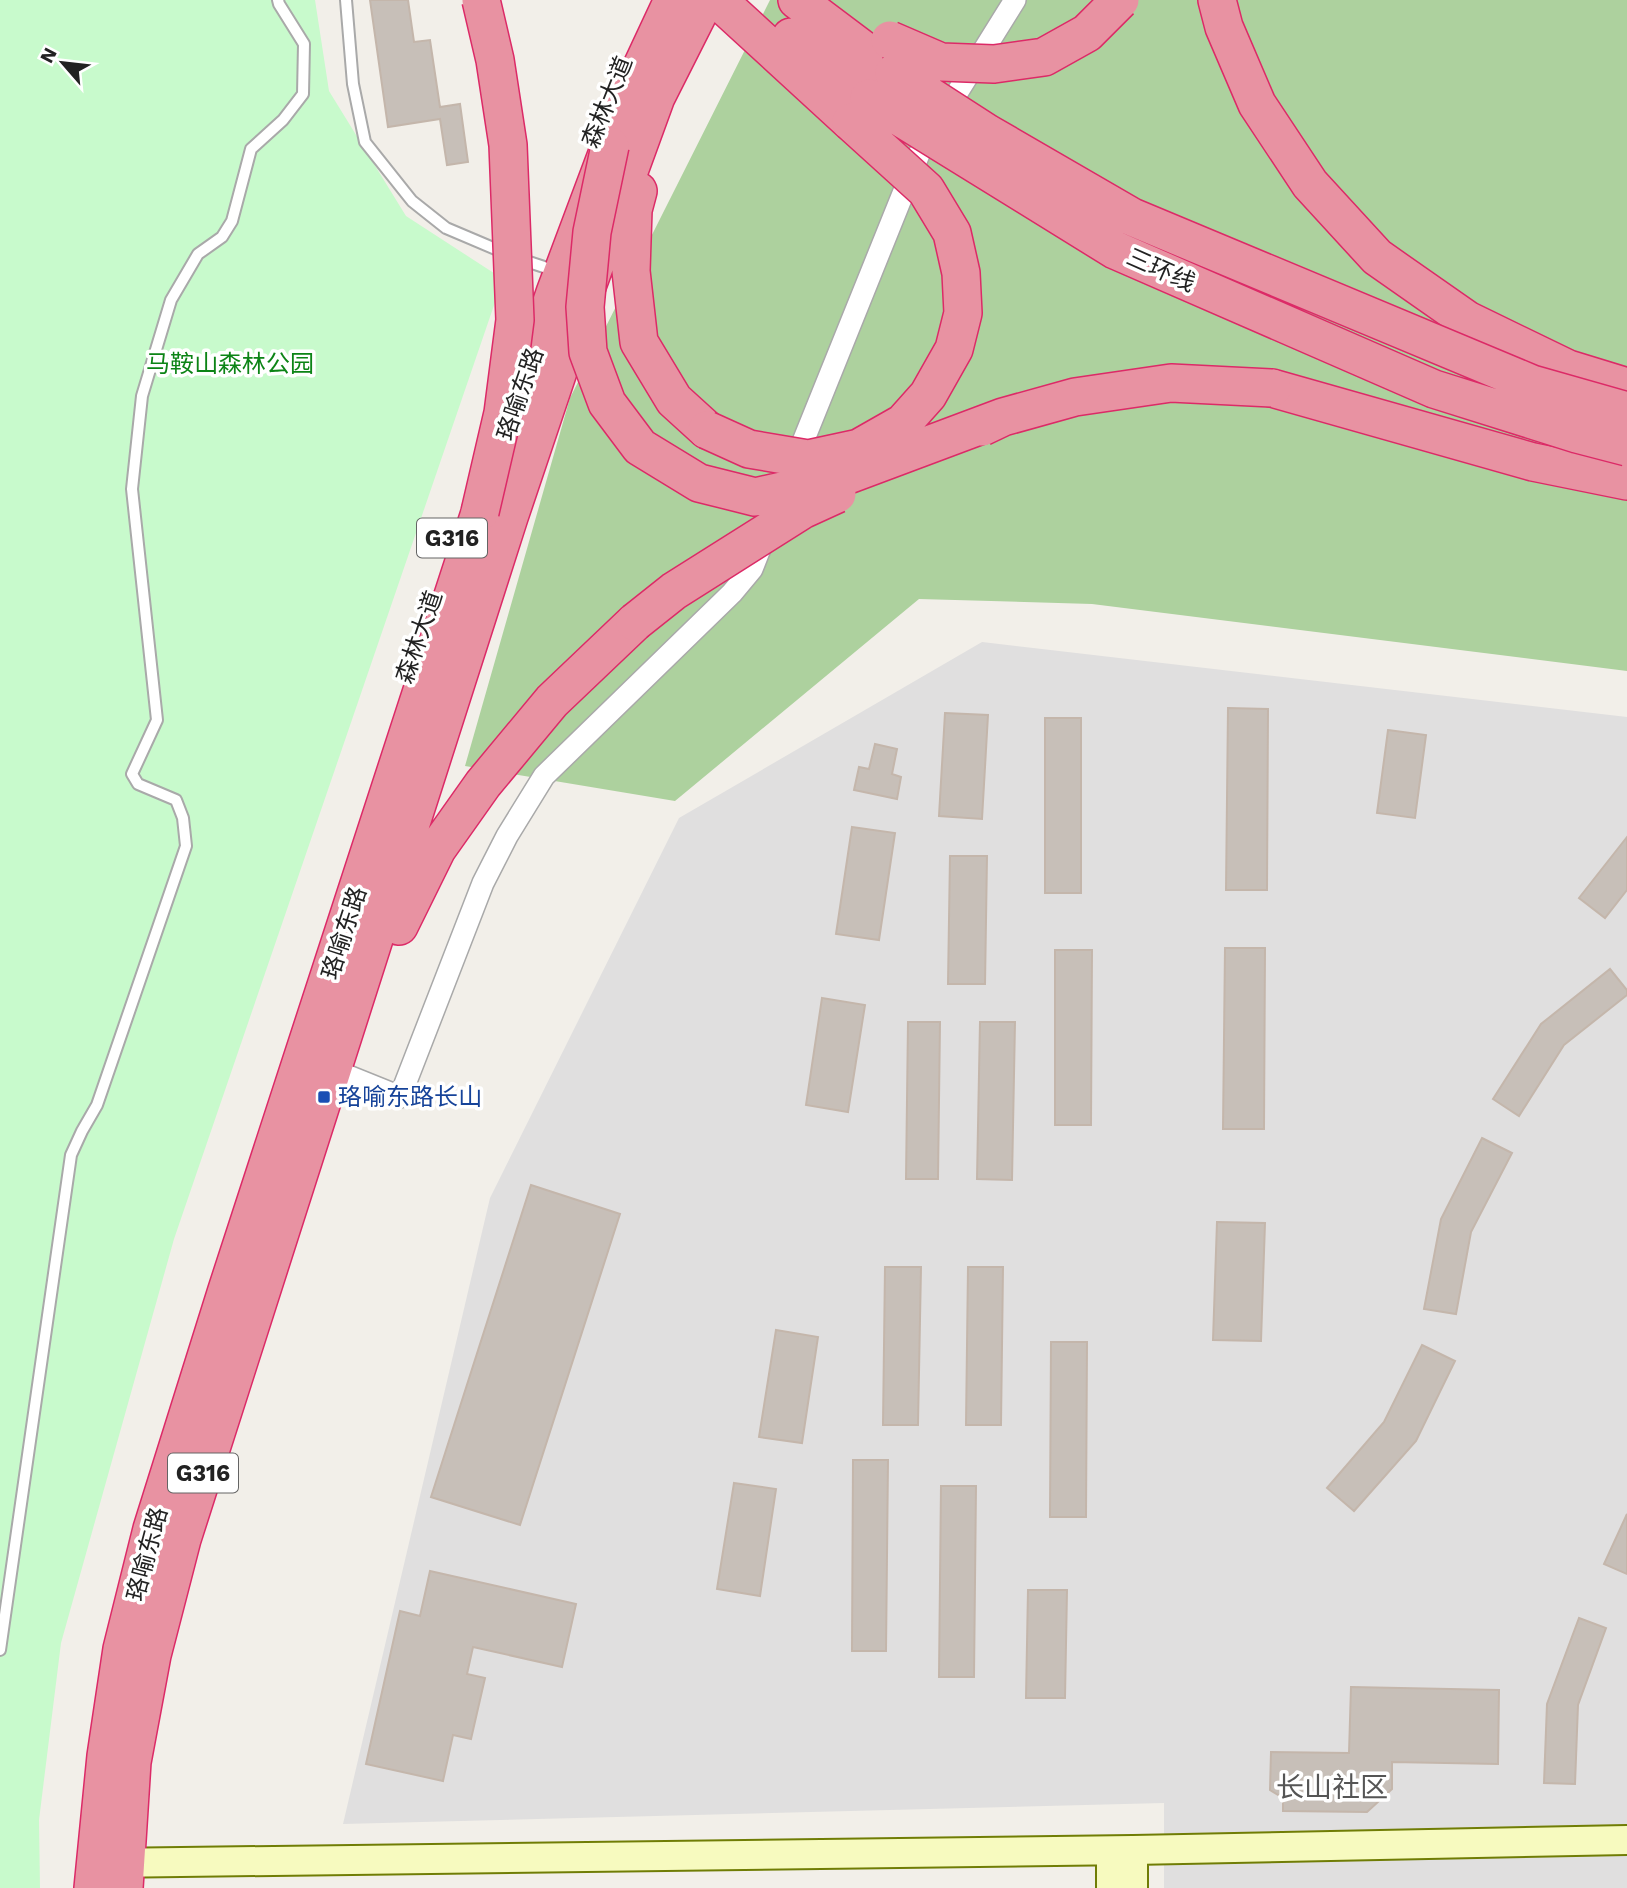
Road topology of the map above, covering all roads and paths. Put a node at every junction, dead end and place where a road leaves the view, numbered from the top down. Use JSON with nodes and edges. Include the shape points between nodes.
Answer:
{"nodes":[{"id":1,"x":278,"y":0,"type":"edge"},
{"id":2,"x":346,"y":0,"type":"edge"},
{"id":3,"x":481,"y":0,"type":"edge"},
{"id":4,"x":653,"y":0,"type":"edge"},
{"id":5,"x":673,"y":0,"type":"edge"},
{"id":6,"x":705,"y":0,"type":"edge"},
{"id":7,"x":718,"y":0,"type":"edge"},
{"id":8,"x":743,"y":0,"type":"edge"},
{"id":9,"x":797,"y":0,"type":"edge"},
{"id":10,"x":831,"y":0,"type":"edge"},
{"id":11,"x":1014,"y":0,"type":"edge"},
{"id":12,"x":1120,"y":0,"type":"edge"},
{"id":13,"x":1217,"y":0,"type":"edge"},
{"id":14,"x":675,"y":59,"type":"junction"},
{"id":15,"x":610,"y":146,"type":"junction"},
{"id":16,"x":544,"y":267,"type":"junction"},
{"id":17,"x":1627,"y":387,"type":"edge"},
{"id":18,"x":1627,"y":411,"type":"edge"},
{"id":19,"x":1003,"y":417,"type":"junction"},
{"id":20,"x":1627,"y":447,"type":"edge"},
{"id":21,"x":1627,"y":481,"type":"edge"},
{"id":22,"x":480,"y":513,"type":"junction"},
{"id":23,"x":333,"y":1070,"type":"junction"},
{"id":24,"x":293,"y":1088,"type":"junction"},
{"id":25,"x":0,"y":1650,"type":"edge"},
{"id":26,"x":1627,"y":1840,"type":"edge"},
{"id":27,"x":1122,"y":1850,"type":"junction"},
{"id":28,"x":110,"y":1876,"type":"edge"},
{"id":29,"x":1111,"y":1888,"type":"edge"},
{"id":30,"x":1133,"y":1888,"type":"edge"}],
"edges":[{"from":1,"to":25,"type":"lane","via":[[304,44],[303,94],[251,149],[232,221],[222,237],[198,254],[171,300],[142,396],[132,489],[157,720],[131,774],[138,784],[176,800],[186,846],[97,1105],[71,1155]]},
{"from":2,"to":16,"type":"lane","via":[[353,84],[365,142],[412,201],[446,228]]},
{"from":3,"to":22,"type":"highway","bridge":true,"via":[[508,145],[515,320],[503,413]]},
{"from":4,"to":16,"type":"highway","name":"森林大道","number":"G316","via":[[620,69]]},
{"from":5,"to":15,"type":"highway","name":"珞喻东路","number":"G316"},
{"from":6,"to":14,"type":"highway","name":"森林大道","number":"G316"},
{"from":7,"to":14,"type":"highway","bridge":true,"via":[[926,190],[952,233],[961,273],[962,313],[954,349],[928,395],[903,423],[859,448],[808,459],[749,449],[707,430],[674,400],[639,342],[631,271],[633,210]]},
{"from":8,"to":20,"type":"highway","name":"三环线","bridge":true,"via":[[869,98],[1115,250],[1434,389]]},
{"from":9,"to":18,"type":"highway","name":"三环线","bridge":true,"via":[[987,133],[1132,217],[1532,384]]},
{"from":10,"to":12,"type":"highway","bridge":true,"via":[[890,40],[941,62],[994,64],[1044,57],[1087,33]]},
{"from":11,"to":23,"type":"street","via":[[919,154],[752,569],[544,776],[483,883],[400,1097]]},
{"from":13,"to":17,"type":"highway","via":[[1257,104],[1310,184],[1377,257],[1467,320],[1568,369]]},
{"from":14,"to":23,"type":"highway","name":"森林大道","number":"G316","via":[[656,97],[578,313]]},
{"from":15,"to":19,"type":"highway","bridge":true,"via":[[592,232],[585,307],[588,352],[607,403],[640,447],[699,483],[755,497],[840,478]]},
{"from":15,"to":22,"type":"highway","name":"珞喻东路","number":"G316","bridge":true},
{"from":16,"to":24,"type":"highway","name":"森林大道","number":"G316","via":[[401,691],[307,989]]},
{"from":19,"to":21,"type":"highway","bridge":true,"via":[[1075,397],[1171,383],[1272,388],[1533,462]]},
{"from":19,"to":23,"type":"highway","bridge":true,"via":[[802,510],[674,591],[552,701],[483,784],[437,849]]},
{"from":22,"to":24,"type":"highway","name":"珞喻东路","number":"G316"},
{"from":23,"to":28,"type":"highway","name":"珞喻东路","number":"G316","via":[[182,1539],[152,1655]]},
{"from":24,"to":28,"type":"highway","name":"珞喻东路","number":"G316","via":[[152,1530],[122,1648],[106,1756]]},
{"from":26,"to":27,"type":"main road"},
{"from":27,"to":28,"type":"main road"},
{"from":27,"to":29,"type":"main road"},
{"from":27,"to":30,"type":"main road"}]}
